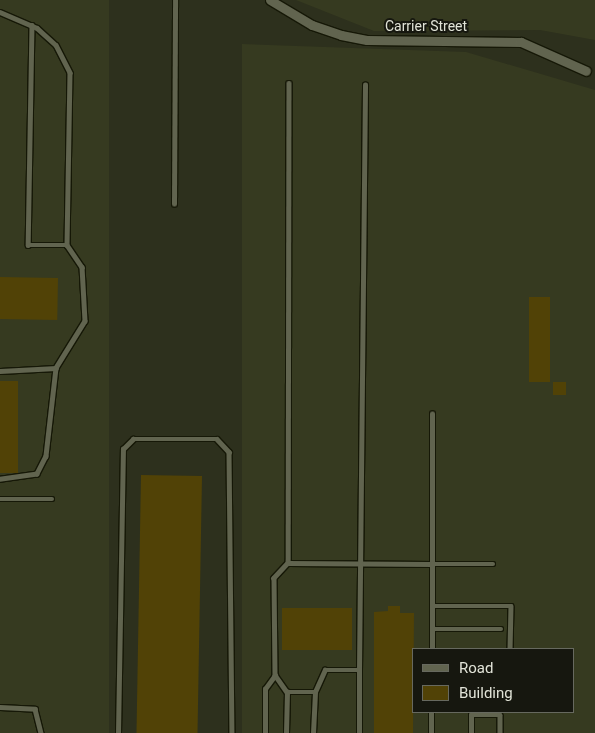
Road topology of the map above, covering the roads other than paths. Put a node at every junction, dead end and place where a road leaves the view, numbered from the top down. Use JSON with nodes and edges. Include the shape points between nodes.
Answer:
{"nodes":[{"id":1,"x":175,"y":0,"type":"edge"},
{"id":2,"x":270,"y":0,"type":"edge"},
{"id":3,"x":0,"y":12,"type":"edge"},
{"id":4,"x":32,"y":25,"type":"junction"},
{"id":5,"x":586,"y":71,"type":"dead end"},
{"id":6,"x":289,"y":83,"type":"dead end"},
{"id":7,"x":365,"y":85,"type":"dead end"},
{"id":8,"x":174,"y":204,"type":"dead end"},
{"id":9,"x":67,"y":245,"type":"junction"},
{"id":10,"x":56,"y":368,"type":"junction"},
{"id":11,"x":0,"y":371,"type":"edge"},
{"id":12,"x":432,"y":414,"type":"dead end"},
{"id":13,"x":0,"y":479,"type":"edge"},
{"id":14,"x":0,"y":499,"type":"edge"},
{"id":15,"x":52,"y":499,"type":"dead end"},
{"id":16,"x":288,"y":563,"type":"junction"},
{"id":17,"x":361,"y":563,"type":"junction"},
{"id":18,"x":432,"y":564,"type":"junction"},
{"id":19,"x":493,"y":564,"type":"dead end"},
{"id":20,"x":432,"y":606,"type":"junction"},
{"id":21,"x":432,"y":629,"type":"junction"},
{"id":22,"x":501,"y":629,"type":"dead end"},
{"id":23,"x":432,"y":648,"type":"edge"},
{"id":24,"x":510,"y":648,"type":"edge"},
{"id":25,"x":359,"y":670,"type":"junction"},
{"id":26,"x":275,"y":675,"type":"junction"},
{"id":27,"x":287,"y":692,"type":"junction"},
{"id":28,"x":315,"y":692,"type":"junction"},
{"id":29,"x":0,"y":707,"type":"edge"},
{"id":30,"x":431,"y":713,"type":"edge"},
{"id":31,"x":41,"y":733,"type":"edge"},
{"id":32,"x":118,"y":733,"type":"edge"},
{"id":33,"x":232,"y":733,"type":"edge"},
{"id":34,"x":265,"y":733,"type":"edge"},
{"id":35,"x":286,"y":733,"type":"edge"},
{"id":36,"x":313,"y":733,"type":"edge"},
{"id":37,"x":359,"y":733,"type":"edge"},
{"id":38,"x":431,"y":733,"type":"edge"},
{"id":39,"x":471,"y":733,"type":"edge"},
{"id":40,"x":500,"y":733,"type":"edge"}],
"edges":[{"from":1,"to":8,"type":"lane"},
{"from":2,"to":5,"type":"street","name":"Carrier Street","via":[[312,25],[341,35],[367,40],[521,42]]},
{"from":3,"to":4,"type":"lane"},
{"from":4,"to":9,"type":"lane","via":[[56,45],[70,73]]},
{"from":4,"to":9,"type":"lane","via":[[28,244]]},
{"from":6,"to":16,"type":"lane"},
{"from":7,"to":17,"type":"lane"},
{"from":9,"to":10,"type":"lane","via":[[82,267],[85,321]]},
{"from":10,"to":11,"type":"lane"},
{"from":10,"to":13,"type":"lane","via":[[46,456],[37,474]]},
{"from":12,"to":18,"type":"lane"},
{"from":14,"to":15,"type":"lane"},
{"from":16,"to":17,"type":"lane"},
{"from":16,"to":26,"type":"lane","via":[[274,578]]},
{"from":17,"to":18,"type":"lane"},
{"from":17,"to":25,"type":"lane"},
{"from":18,"to":19,"type":"lane"},
{"from":18,"to":20,"type":"lane"},
{"from":20,"to":21,"type":"lane"},
{"from":20,"to":24,"type":"lane","via":[[511,606]]},
{"from":21,"to":22,"type":"lane"},
{"from":21,"to":23,"type":"lane"},
{"from":25,"to":28,"type":"lane","via":[[325,670]]},
{"from":25,"to":37,"type":"lane"},
{"from":26,"to":27,"type":"lane"},
{"from":26,"to":34,"type":"lane","via":[[265,690]]},
{"from":27,"to":28,"type":"lane"},
{"from":27,"to":35,"type":"lane"},
{"from":28,"to":36,"type":"lane"},
{"from":29,"to":31,"type":"lane","via":[[35,709]]},
{"from":30,"to":38,"type":"lane"},
{"from":32,"to":33,"type":"lane","via":[[123,449],[133,439],[217,439],[229,452]]},
{"from":39,"to":40,"type":"lane","via":[[471,715],[500,715]]}]}
